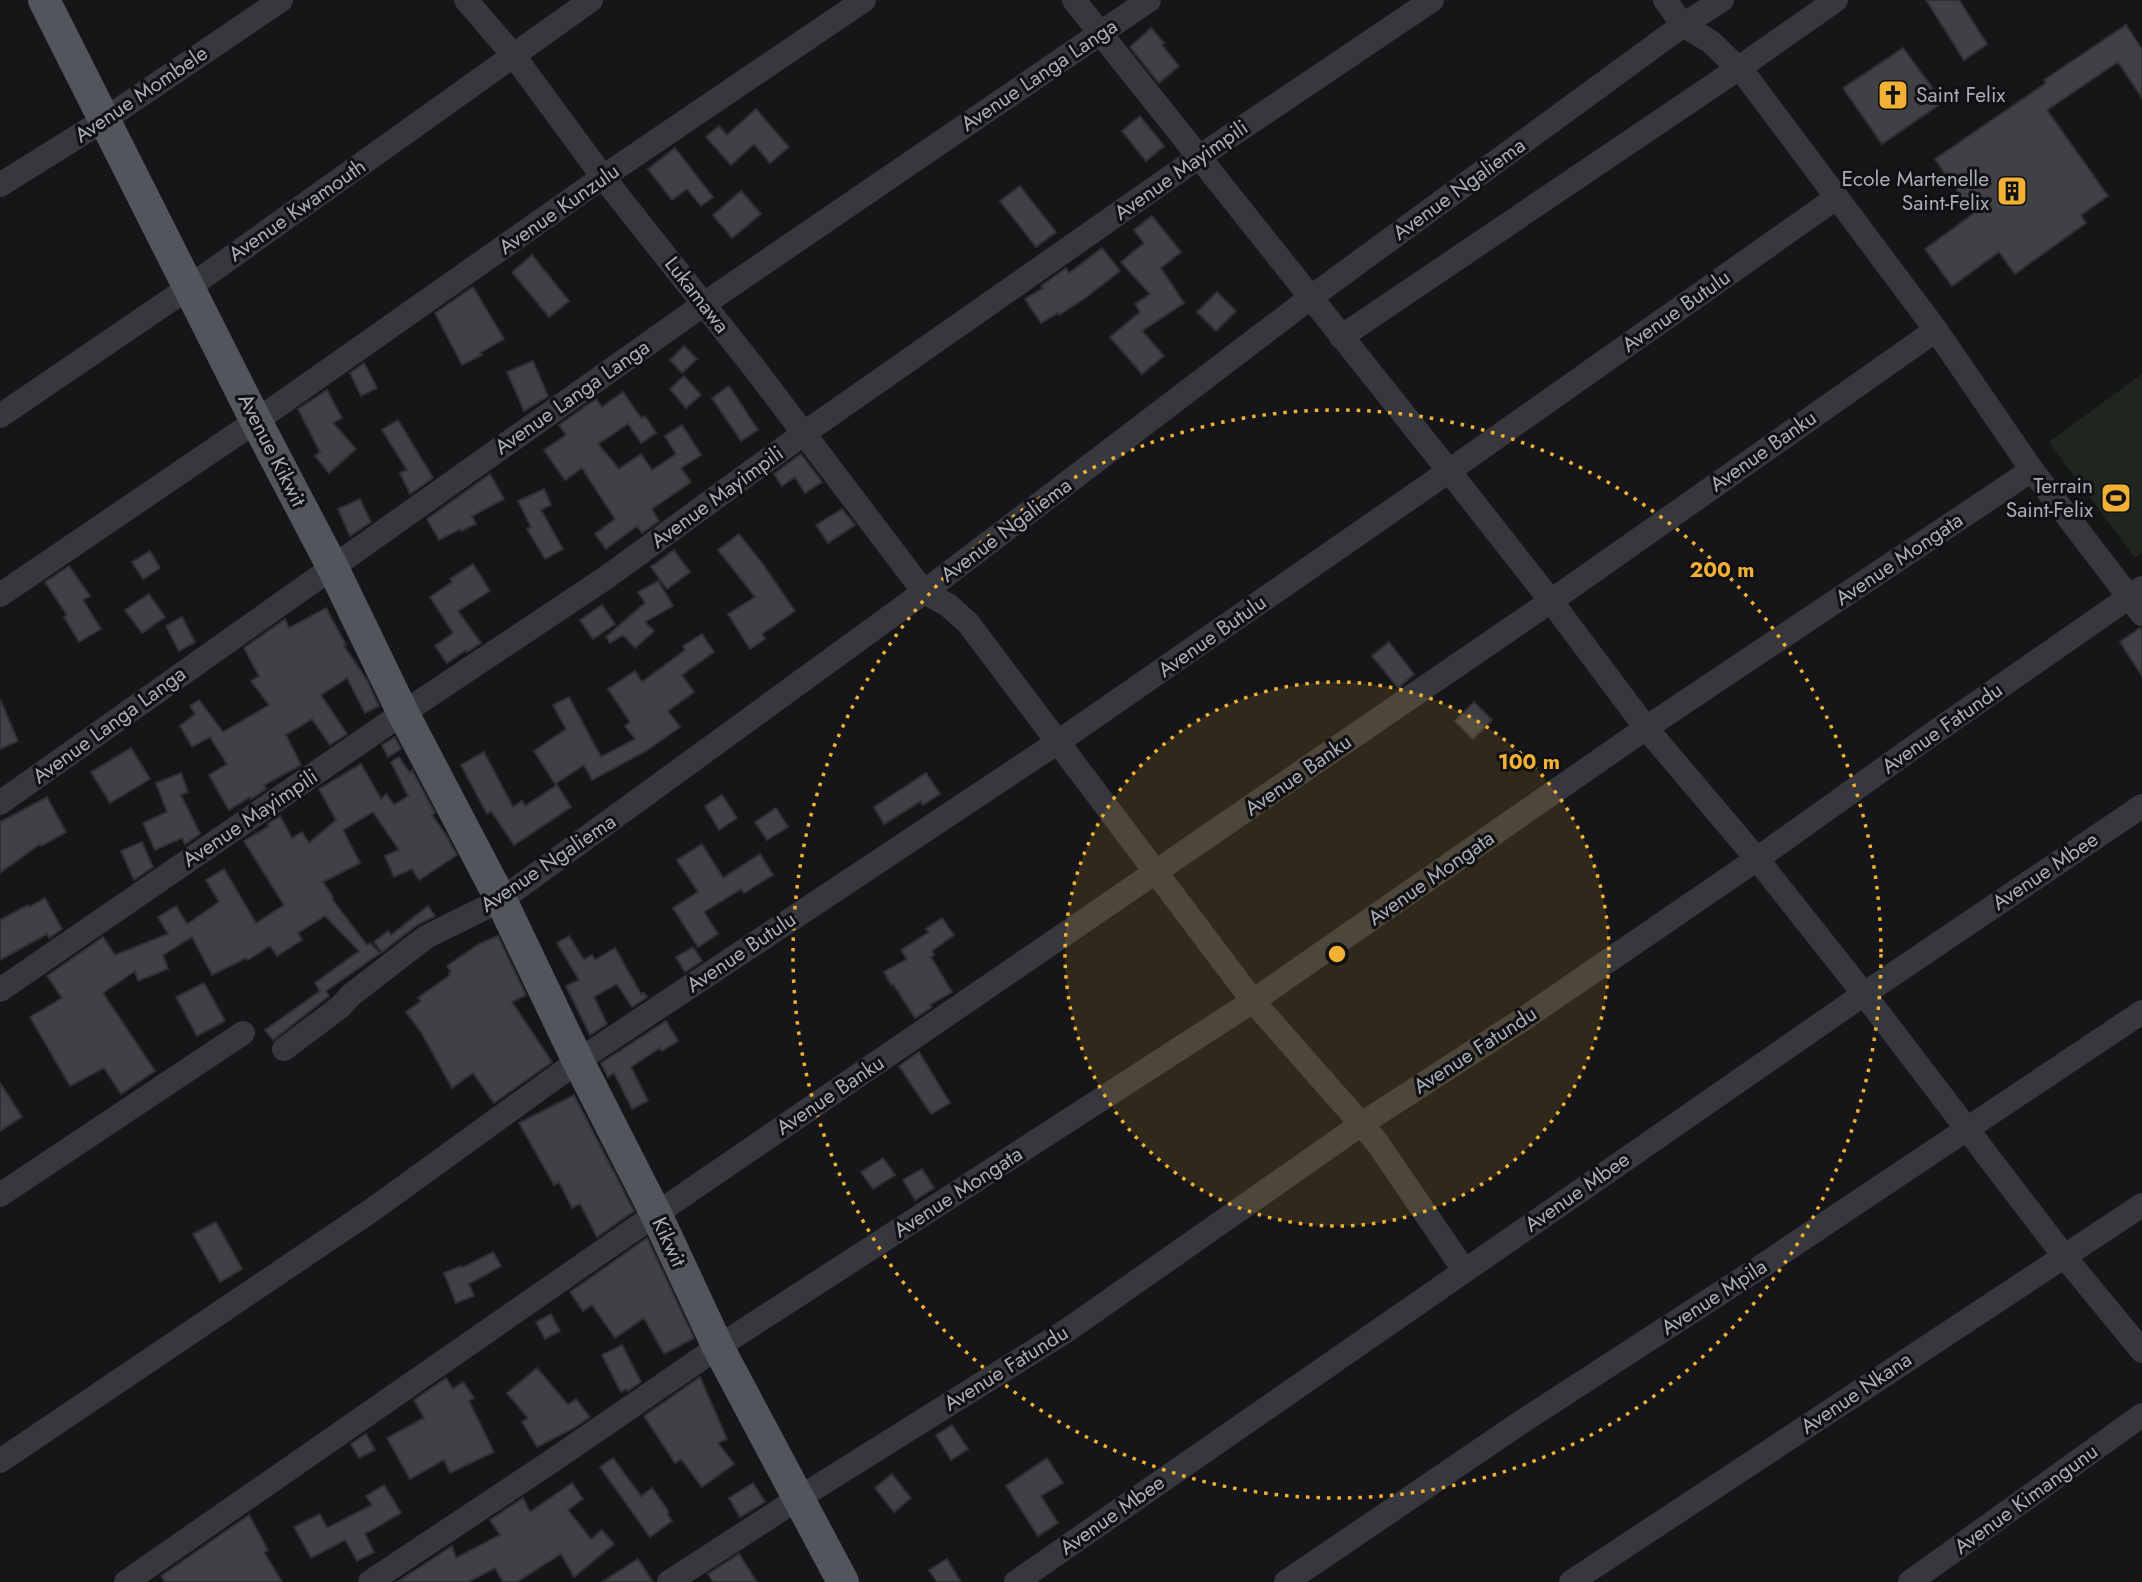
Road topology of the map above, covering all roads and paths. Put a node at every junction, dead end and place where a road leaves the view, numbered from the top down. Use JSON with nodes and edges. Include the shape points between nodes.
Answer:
{"nodes":[{"id":1,"x":44,"y":0,"type":"edge"},
{"id":2,"x":281,"y":0,"type":"edge"},
{"id":3,"x":466,"y":0,"type":"edge"},
{"id":4,"x":591,"y":0,"type":"edge"},
{"id":5,"x":864,"y":0,"type":"edge"},
{"id":6,"x":1074,"y":0,"type":"edge"},
{"id":7,"x":1149,"y":0,"type":"edge"},
{"id":8,"x":1432,"y":0,"type":"edge"},
{"id":9,"x":1665,"y":0,"type":"edge"},
{"id":10,"x":1722,"y":0,"type":"edge"},
{"id":11,"x":1836,"y":0,"type":"edge"},
{"id":12,"x":1683,"y":25,"type":"junction"},
{"id":13,"x":1100,"y":34,"type":"junction"},
{"id":14,"x":514,"y":56,"type":"junction"},
{"id":15,"x":1740,"y":68,"type":"junction"},
{"id":16,"x":104,"y":120,"type":"junction"},
{"id":17,"x":1199,"y":157,"type":"junction"},
{"id":18,"x":603,"y":177,"type":"junction"},
{"id":19,"x":0,"y":185,"type":"edge"},
{"id":20,"x":1836,"y":198,"type":"junction"},
{"id":21,"x":188,"y":288,"type":"junction"},
{"id":22,"x":1310,"y":298,"type":"junction"},
{"id":23,"x":704,"y":304,"type":"junction"},
{"id":24,"x":1936,"y":330,"type":"junction"},
{"id":25,"x":1341,"y":337,"type":"junction"},
{"id":26,"x":0,"y":416,"type":"edge"},
{"id":27,"x":256,"y":421,"type":"junction"},
{"id":28,"x":803,"y":434,"type":"junction"},
{"id":29,"x":2032,"y":470,"type":"junction"},
{"id":30,"x":1449,"y":471,"type":"junction"},
{"id":31,"x":332,"y":566,"type":"junction"},
{"id":32,"x":924,"y":592,"type":"junction"},
{"id":33,"x":0,"y":595,"type":"edge"},
{"id":34,"x":2138,"y":599,"type":"edge"},
{"id":35,"x":1550,"y":601,"type":"junction"},
{"id":36,"x":403,"y":713,"type":"junction"},
{"id":37,"x":1646,"y":728,"type":"junction"},
{"id":38,"x":1058,"y":742,"type":"junction"},
{"id":39,"x":0,"y":803,"type":"edge"},
{"id":40,"x":2142,"y":806,"type":"edge"},
{"id":41,"x":1757,"y":859,"type":"junction"},
{"id":42,"x":1157,"y":872,"type":"junction"},
{"id":43,"x":501,"y":900,"type":"junction"},
{"id":44,"x":0,"y":990,"type":"edge"},
{"id":45,"x":1864,"y":993,"type":"junction"},
{"id":46,"x":1253,"y":1001,"type":"junction"},
{"id":47,"x":2142,"y":1012,"type":"edge"},
{"id":48,"x":243,"y":1033,"type":"dead end"},
{"id":49,"x":284,"y":1049,"type":"dead end"},
{"id":50,"x":578,"y":1061,"type":"junction"},
{"id":51,"x":1360,"y":1125,"type":"junction"},
{"id":52,"x":1967,"y":1130,"type":"junction"},
{"id":53,"x":0,"y":1195,"type":"edge"},
{"id":54,"x":2142,"y":1205,"type":"edge"},
{"id":55,"x":656,"y":1214,"type":"junction"},
{"id":56,"x":2064,"y":1256,"type":"junction"},
{"id":57,"x":1464,"y":1270,"type":"junction"},
{"id":58,"x":718,"y":1347,"type":"junction"},
{"id":59,"x":2142,"y":1351,"type":"edge"},
{"id":60,"x":2142,"y":1415,"type":"edge"},
{"id":61,"x":0,"y":1461,"type":"edge"},
{"id":62,"x":799,"y":1498,"type":"junction"},
{"id":63,"x":126,"y":1582,"type":"edge"},
{"id":64,"x":370,"y":1582,"type":"edge"},
{"id":65,"x":669,"y":1582,"type":"edge"},
{"id":66,"x":843,"y":1582,"type":"edge"},
{"id":67,"x":1016,"y":1582,"type":"edge"},
{"id":68,"x":1286,"y":1582,"type":"edge"},
{"id":69,"x":1571,"y":1582,"type":"edge"},
{"id":70,"x":1910,"y":1582,"type":"edge"}],
"edges":[{"from":1,"to":16,"type":"main road","name":"Avenue Kikwit"},
{"from":2,"to":16,"type":"street","name":"Avenue Mombele"},
{"from":3,"to":14,"type":"street","name":"Lukamawa"},
{"from":4,"to":14,"type":"street","name":"Avenue Kwamouth"},
{"from":5,"to":18,"type":"street","name":"Avenue Kunzulu"},
{"from":6,"to":13,"type":"street"},
{"from":7,"to":13,"type":"street","name":"Avenue Langa Langa"},
{"from":8,"to":17,"type":"street","name":"Avenue Mayimpili"},
{"from":9,"to":12,"type":"street"},
{"from":10,"to":12,"type":"street","name":"Avenue Ngaliema"},
{"from":11,"to":15,"type":"street"},
{"from":12,"to":15,"type":"street"},
{"from":12,"to":22,"type":"street","name":"Avenue Ngaliema"},
{"from":13,"to":17,"type":"street"},
{"from":13,"to":23,"type":"street","name":"Avenue Langa Langa"},
{"from":14,"to":18,"type":"street","name":"Lukamawa"},
{"from":14,"to":21,"type":"street","name":"Avenue Kwamouth"},
{"from":15,"to":20,"type":"street"},
{"from":15,"to":25,"type":"street"},
{"from":16,"to":19,"type":"street","name":"Avenue Mombele"},
{"from":16,"to":21,"type":"main road","name":"Avenue Kikwit"},
{"from":17,"to":22,"type":"street"},
{"from":17,"to":28,"type":"street","name":"Avenue Mayimpili"},
{"from":18,"to":23,"type":"street","name":"Lukamawa"},
{"from":18,"to":27,"type":"street","name":"Avenue Kunzulu"},
{"from":20,"to":24,"type":"street"},
{"from":20,"to":30,"type":"street","name":"Avenue Butulu"},
{"from":21,"to":26,"type":"street","name":"Avenue Kwamouth"},
{"from":21,"to":27,"type":"main road","name":"Avenue Kikwit"},
{"from":22,"to":25,"type":"street"},
{"from":22,"to":32,"type":"street","name":"Avenue Ngaliema"},
{"from":23,"to":28,"type":"street","name":"Lukamawa"},
{"from":23,"to":31,"type":"street","name":"Avenue Langa Langa"},
{"from":24,"to":29,"type":"street"},
{"from":24,"to":35,"type":"street","name":"Avenue Banku"},
{"from":25,"to":30,"type":"street"},
{"from":27,"to":31,"type":"main road","name":"Avenue Kikwit"},
{"from":27,"to":33,"type":"street"},
{"from":28,"to":32,"type":"street","name":"Lukamawa"},
{"from":28,"to":36,"type":"street","name":"Avenue Mayimpili","via":[[607,577]]},
{"from":29,"to":34,"type":"street"},
{"from":29,"to":37,"type":"street","name":"Avenue Mongata"},
{"from":30,"to":35,"type":"street"},
{"from":30,"to":38,"type":"street","name":"Avenue Butulu"},
{"from":31,"to":36,"type":"main road","name":"Avenue Kikwit"},
{"from":31,"to":39,"type":"street","name":"Avenue Langa Langa"},
{"from":32,"to":38,"type":"street","via":[[968,623]]},
{"from":32,"to":43,"type":"street","name":"Avenue Ngaliema"},
{"from":34,"to":41,"type":"street","name":"Avenue Fatundu","via":[[1939,729]]},
{"from":35,"to":37,"type":"street"},
{"from":35,"to":42,"type":"street","name":"Avenue Banku"},
{"from":36,"to":43,"type":"main road","name":"Avenue Kikwit"},
{"from":36,"to":44,"type":"street","name":"Avenue Mayimpili"},
{"from":37,"to":41,"type":"street"},
{"from":37,"to":46,"type":"street","name":"Avenue Mongata"},
{"from":38,"to":42,"type":"street"},
{"from":38,"to":50,"type":"street","name":"Avenue Butulu"},
{"from":40,"to":45,"type":"street","name":"Avenue Mbee"},
{"from":41,"to":45,"type":"street"},
{"from":41,"to":51,"type":"street","name":"Avenue Fatundu"},
{"from":42,"to":46,"type":"street"},
{"from":42,"to":55,"type":"street","name":"Avenue Banku"},
{"from":43,"to":49,"type":"street","name":"Avenue Ngaliema","via":[[426,937]]},
{"from":43,"to":50,"type":"main road","name":"Kikwit"},
{"from":45,"to":52,"type":"street"},
{"from":45,"to":57,"type":"street","name":"Avenue Mbee"},
{"from":46,"to":51,"type":"street"},
{"from":46,"to":58,"type":"street","name":"Avenue Mongata"},
{"from":47,"to":52,"type":"street","name":"Avenue Mpila"},
{"from":48,"to":53,"type":"street"},
{"from":50,"to":55,"type":"main road","name":"Kikwit"},
{"from":50,"to":61,"type":"street","name":"Avenue Butulu","via":[[372,1210]]},
{"from":51,"to":57,"type":"street","via":[[1376,1141]]},
{"from":51,"to":62,"type":"street","name":"Avenue Fatundu","via":[[1066,1331]]},
{"from":52,"to":56,"type":"street"},
{"from":52,"to":68,"type":"street","name":"Avenue Mpila"},
{"from":54,"to":56,"type":"street","name":"Avenue Nkana"},
{"from":55,"to":58,"type":"main road","name":"Kikwit"},
{"from":55,"to":63,"type":"street","name":"Avenue Banku"},
{"from":56,"to":59,"type":"street"},
{"from":56,"to":69,"type":"street","name":"Avenue Nkana"},
{"from":57,"to":67,"type":"street","name":"Avenue Mbee"},
{"from":58,"to":62,"type":"main road","name":"Kikwit"},
{"from":58,"to":64,"type":"street","name":"Avenue Mongata"},
{"from":60,"to":70,"type":"street","name":"Avenue Kimangunu"},
{"from":62,"to":65,"type":"street","name":"Avenue Fatundu"},
{"from":62,"to":66,"type":"main road","name":"Kikwit"}]}
